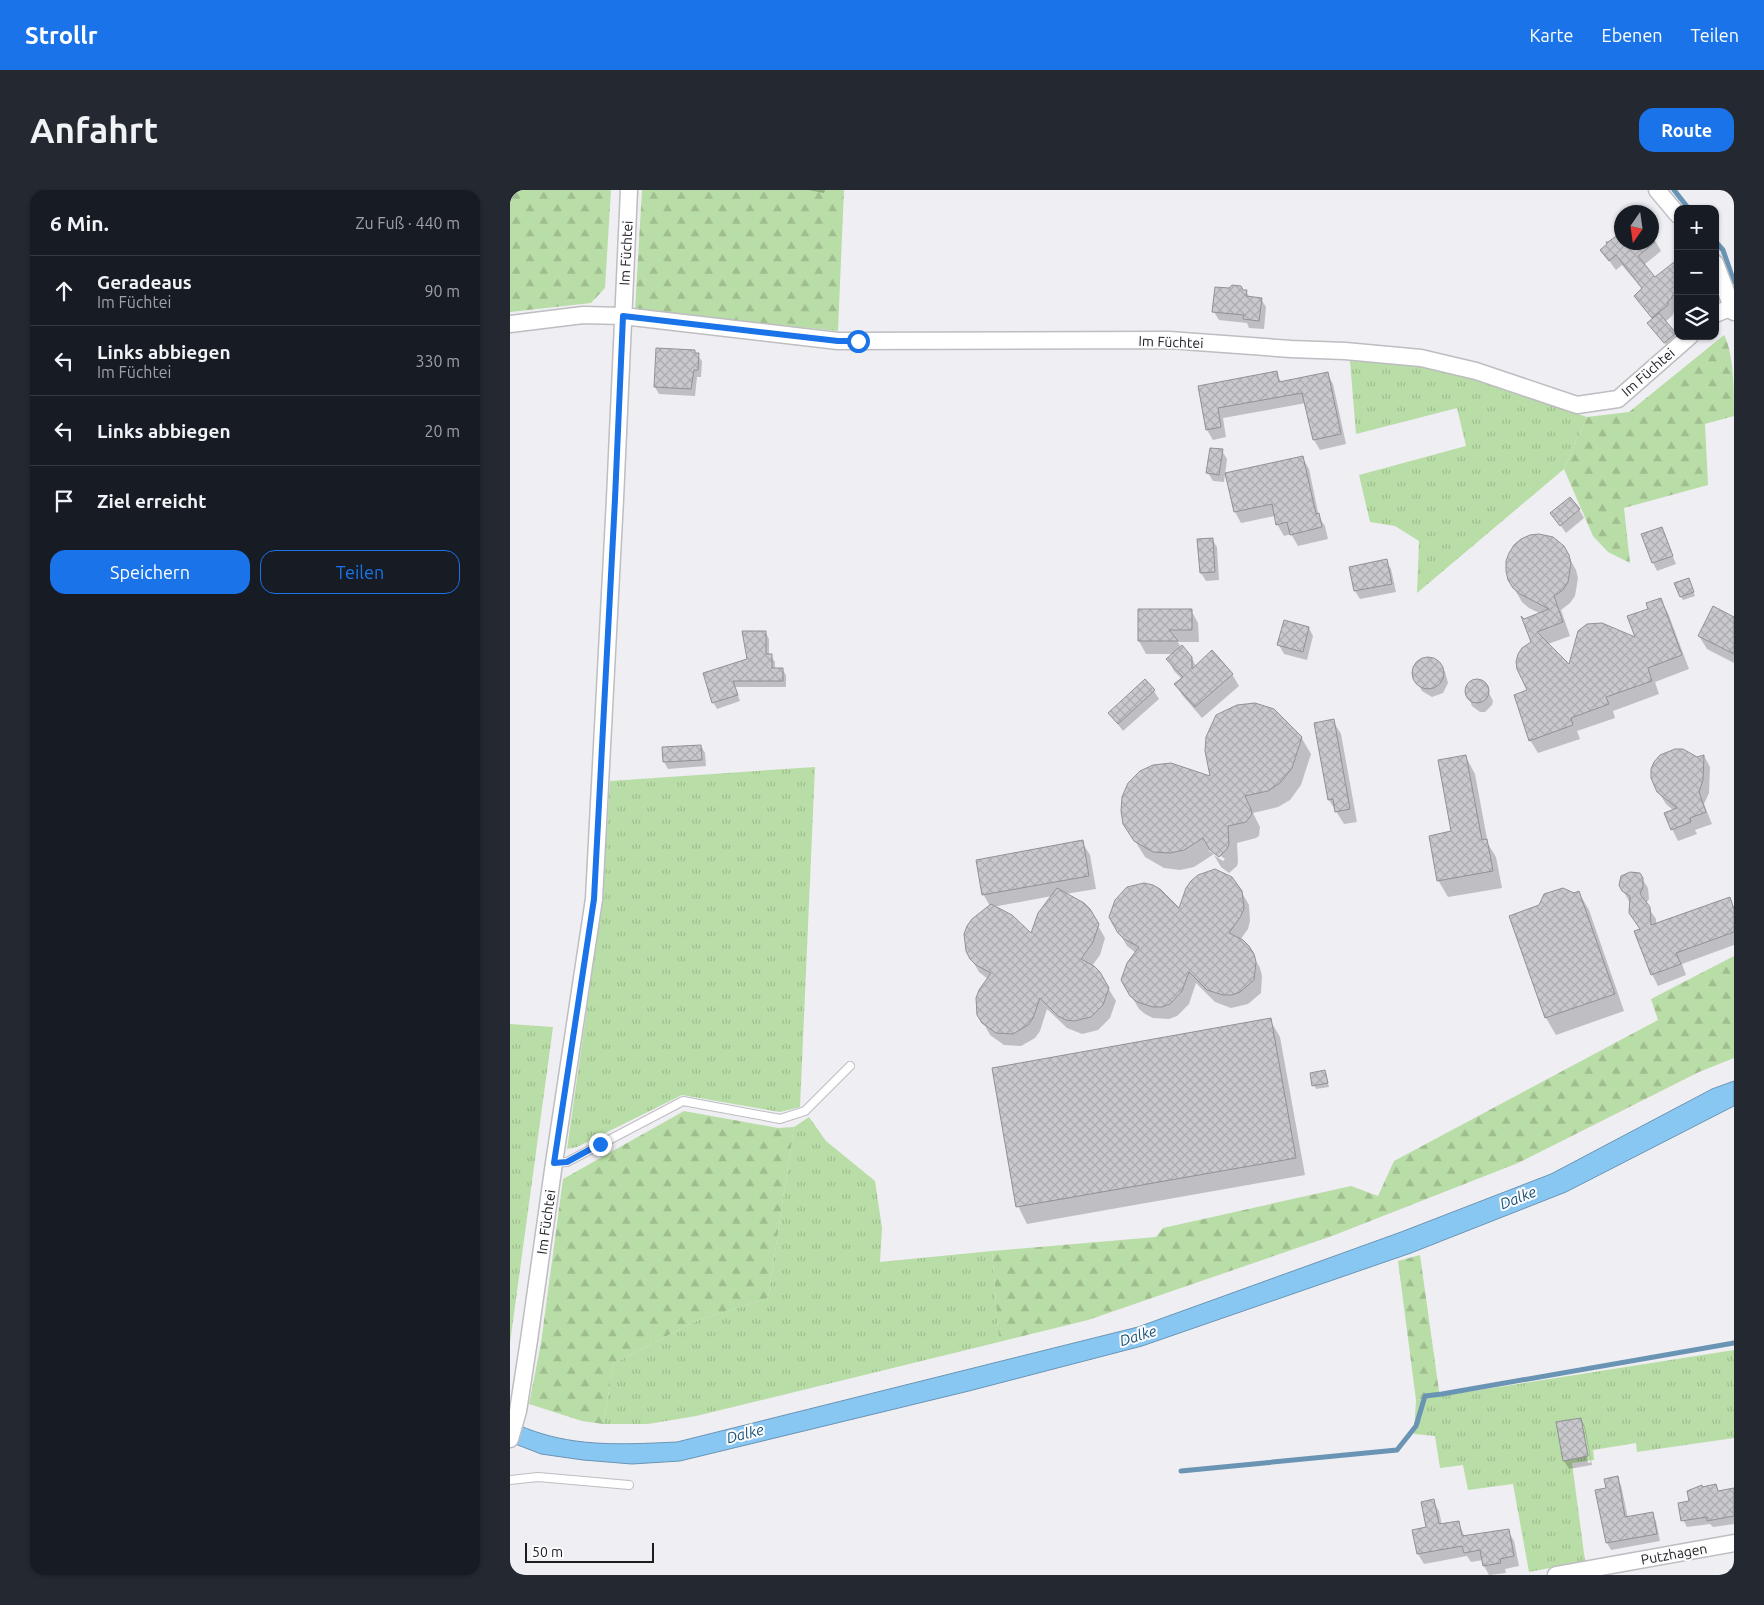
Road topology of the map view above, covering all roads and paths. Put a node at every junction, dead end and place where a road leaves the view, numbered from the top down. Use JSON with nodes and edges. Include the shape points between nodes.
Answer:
{"nodes":[{"id":1,"x":629,"y":190,"type":"edge"},
{"id":2,"x":1657,"y":190,"type":"edge"},
{"id":3,"x":1674,"y":210,"type":"edge"},
{"id":4,"x":1719,"y":273,"type":"edge"},
{"id":5,"x":1733,"y":310,"type":"edge"},
{"id":6,"x":1719,"y":313,"type":"edge"},
{"id":7,"x":623,"y":316,"type":"junction"},
{"id":8,"x":510,"y":324,"type":"edge"},
{"id":9,"x":1685,"y":340,"type":"edge"},
{"id":10,"x":850,"y":1066,"type":"dead end"},
{"id":11,"x":554,"y":1163,"type":"junction"},
{"id":12,"x":510,"y":1439,"type":"edge"},
{"id":13,"x":510,"y":1480,"type":"edge"},
{"id":14,"x":629,"y":1485,"type":"dead end"},
{"id":15,"x":1734,"y":1543,"type":"edge"},
{"id":16,"x":1556,"y":1575,"type":"edge"}],
"edges":[{"from":1,"to":7,"type":"street","name":"Im Füchtei"},
{"from":2,"to":3,"type":"street"},
{"from":4,"to":5,"type":"street"},
{"from":5,"to":6,"type":"street"},
{"from":7,"to":8,"type":"street","via":[[583,315]]},
{"from":7,"to":9,"type":"street","name":"Im Füchtei","via":[[838,341],[1169,340],[1421,358],[1577,405],[1618,398]]},
{"from":7,"to":11,"type":"street","name":"Im Füchtei","via":[[594,899]]},
{"from":10,"to":11,"type":"lane","via":[[805,1111],[780,1119],[683,1101],[567,1162]]},
{"from":11,"to":12,"type":"street","name":"Im Füchtei","via":[[518,1411]]},
{"from":13,"to":14,"type":"lane","via":[[538,1477]]},
{"from":15,"to":16,"type":"street","name":"Putzhagen"}]}
